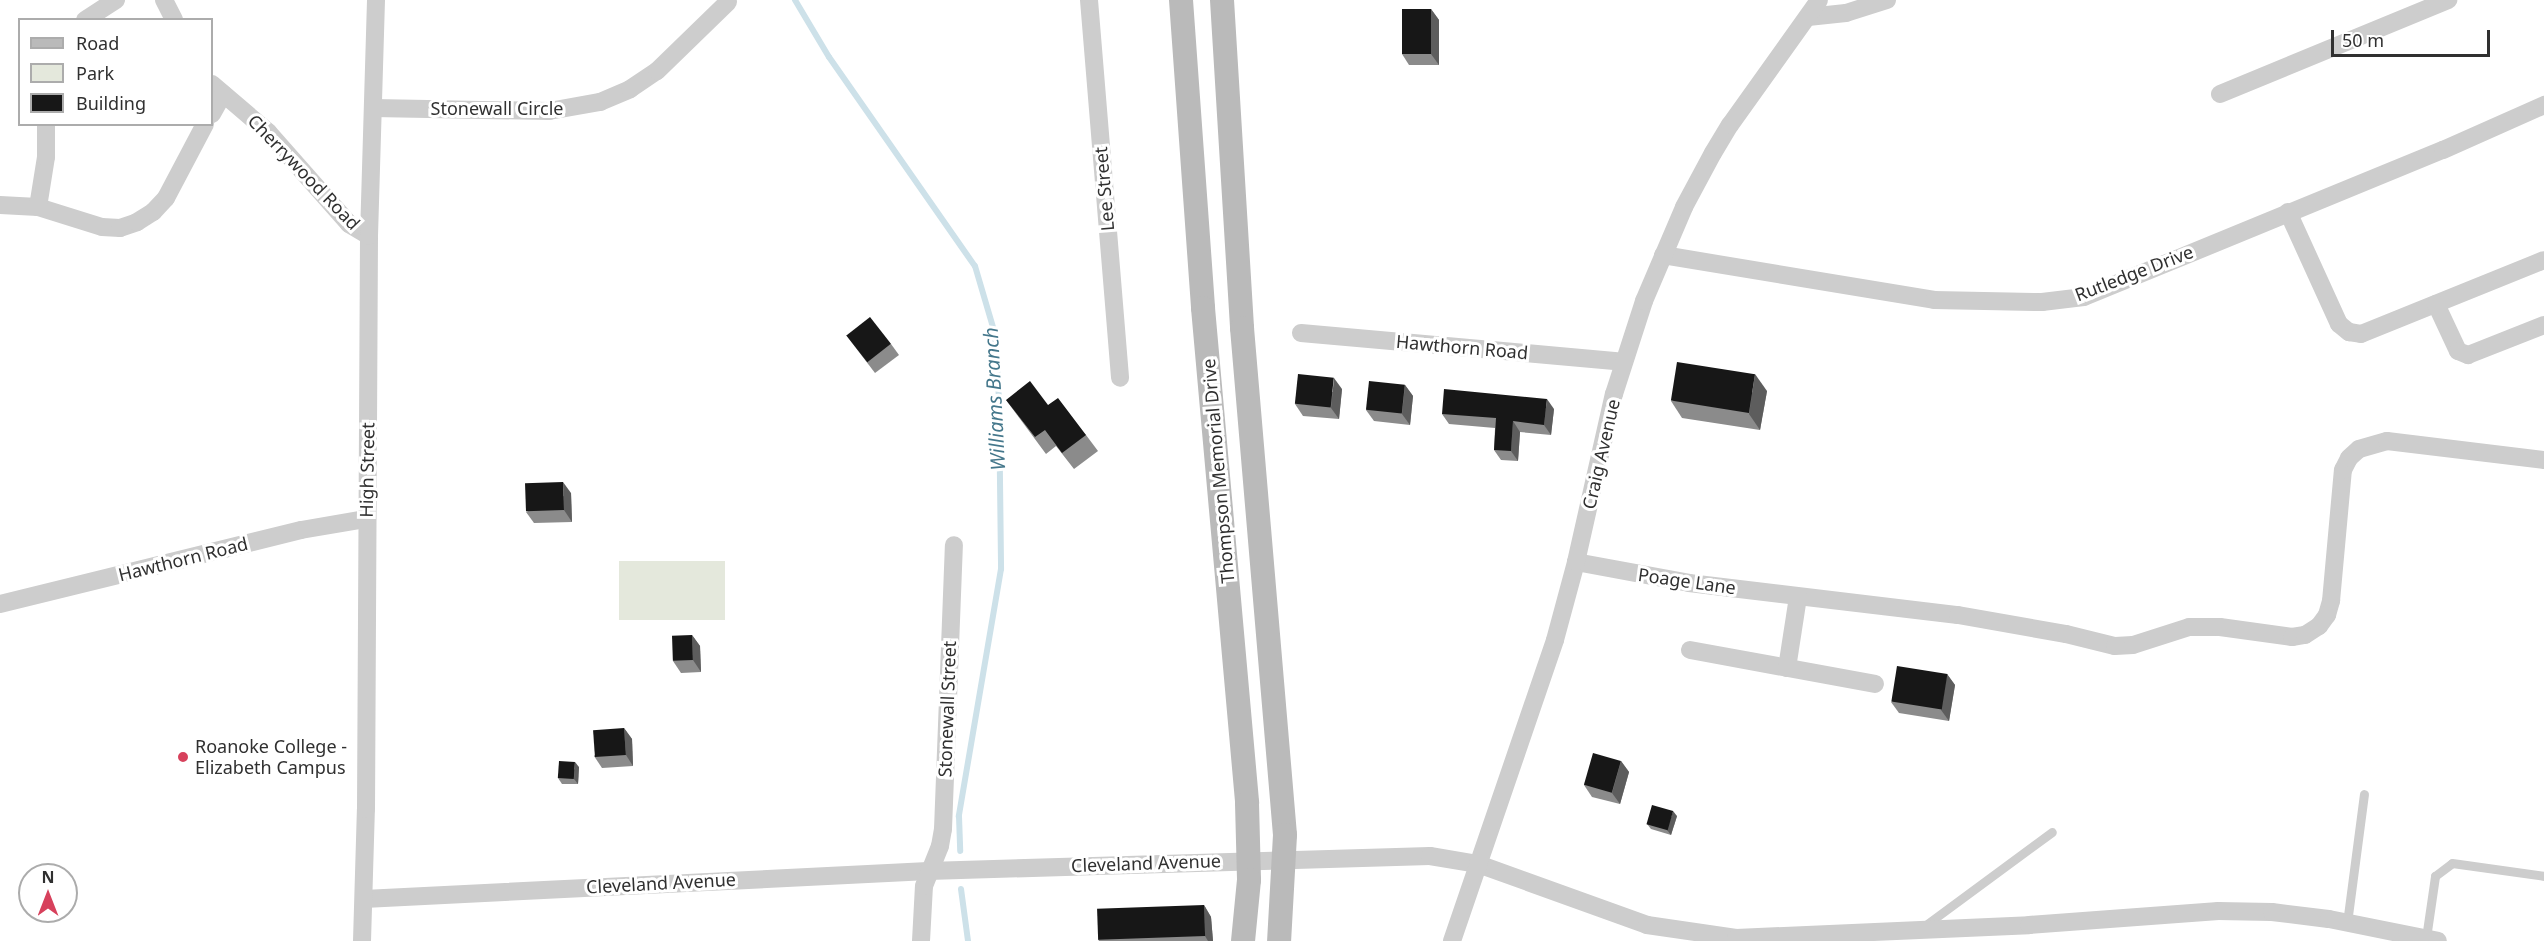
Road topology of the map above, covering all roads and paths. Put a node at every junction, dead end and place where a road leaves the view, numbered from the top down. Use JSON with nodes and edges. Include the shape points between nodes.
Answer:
{"nodes":[{"id":1,"x":116,"y":0,"type":"edge"},
{"id":2,"x":164,"y":0,"type":"edge"},
{"id":3,"x":376,"y":0,"type":"edge"},
{"id":4,"x":1089,"y":0,"type":"edge"},
{"id":5,"x":1181,"y":0,"type":"edge"},
{"id":6,"x":1222,"y":0,"type":"edge"},
{"id":7,"x":1819,"y":0,"type":"edge"},
{"id":8,"x":1887,"y":0,"type":"edge"},
{"id":9,"x":2448,"y":0,"type":"edge"},
{"id":10,"x":728,"y":2,"type":"dead end"},
{"id":11,"x":1808,"y":17,"type":"junction"},
{"id":12,"x":88,"y":18,"type":"edge"},
{"id":13,"x":173,"y":18,"type":"edge"},
{"id":14,"x":217,"y":89,"type":"edge"},
{"id":15,"x":2220,"y":94,"type":"dead end"},
{"id":16,"x":2544,"y":105,"type":"edge"},
{"id":17,"x":373,"y":108,"type":"junction"},
{"id":18,"x":213,"y":109,"type":"edge"},
{"id":19,"x":46,"y":126,"type":"edge"},
{"id":20,"x":204,"y":126,"type":"edge"},
{"id":21,"x":0,"y":205,"type":"edge"},
{"id":22,"x":38,"y":207,"type":"junction"},
{"id":23,"x":2288,"y":212,"type":"junction"},
{"id":24,"x":369,"y":236,"type":"junction"},
{"id":25,"x":1663,"y":255,"type":"junction"},
{"id":26,"x":2544,"y":260,"type":"edge"},
{"id":27,"x":2436,"y":304,"type":"junction"},
{"id":28,"x":2544,"y":325,"type":"edge"},
{"id":29,"x":1301,"y":333,"type":"dead end"},
{"id":30,"x":1623,"y":362,"type":"junction"},
{"id":31,"x":1120,"y":378,"type":"dead end"},
{"id":32,"x":2544,"y":460,"type":"edge"},
{"id":33,"x":366,"y":519,"type":"junction"},
{"id":34,"x":954,"y":545,"type":"dead end"},
{"id":35,"x":1576,"y":562,"type":"junction"},
{"id":36,"x":1798,"y":597,"type":"junction"},
{"id":37,"x":0,"y":604,"type":"edge"},
{"id":38,"x":1690,"y":650,"type":"dead end"},
{"id":39,"x":1787,"y":668,"type":"junction"},
{"id":40,"x":1875,"y":684,"type":"dead end"},
{"id":41,"x":2364,"y":794,"type":"dead end"},
{"id":42,"x":2052,"y":832,"type":"dead end"},
{"id":43,"x":1285,"y":859,"type":"junction"},
{"id":44,"x":1249,"y":860,"type":"junction"},
{"id":45,"x":1478,"y":864,"type":"junction"},
{"id":46,"x":928,"y":871,"type":"junction"},
{"id":47,"x":2544,"y":876,"type":"edge"},
{"id":48,"x":364,"y":899,"type":"junction"},
{"id":49,"x":2347,"y":923,"type":"junction"},
{"id":50,"x":1917,"y":932,"type":"junction"},
{"id":51,"x":2432,"y":940,"type":"edge"},
{"id":52,"x":362,"y":941,"type":"edge"},
{"id":53,"x":921,"y":941,"type":"edge"},
{"id":54,"x":1243,"y":941,"type":"edge"},
{"id":55,"x":1279,"y":941,"type":"edge"},
{"id":56,"x":1452,"y":941,"type":"edge"}],
"edges":[{"from":1,"to":12,"type":"street"},
{"from":2,"to":13,"type":"street"},
{"from":3,"to":17,"type":"street","name":"High Street"},
{"from":4,"to":31,"type":"street","name":"Lee Street"},
{"from":5,"to":44,"type":"main road","name":"Thompson Memorial Drive"},
{"from":6,"to":43,"type":"main road","name":"Thompson Memorial Drive","via":[[1242,328],[1280,753]]},
{"from":7,"to":11,"type":"street","name":"Craig Avenue"},
{"from":8,"to":11,"type":"street","via":[[1846,13]]},
{"from":9,"to":15,"type":"street"},
{"from":10,"to":17,"type":"street","name":"Stonewall Circle","via":[[657,70],[630,89],[600,102],[549,111]]},
{"from":11,"to":25,"type":"street","name":"Craig Avenue","via":[[1730,125],[1684,207]]},
{"from":14,"to":18,"type":"street"},
{"from":14,"to":24,"type":"street","name":"Cherrywood Road","via":[[268,132],[349,224]]},
{"from":16,"to":23,"type":"street","name":"Rutledge Drive"},
{"from":17,"to":24,"type":"street","name":"High Street"},
{"from":19,"to":22,"type":"street","via":[[46,157]]},
{"from":20,"to":22,"type":"street","via":[[166,198],[137,222],[120,228],[102,227]]},
{"from":21,"to":22,"type":"street"},
{"from":23,"to":25,"type":"street","name":"Rutledge Drive","via":[[2084,297],[2042,302],[1934,300]]},
{"from":23,"to":27,"type":"street","via":[[2339,324],[2349,332],[2361,334]]},
{"from":24,"to":33,"type":"street","name":"High Street"},
{"from":25,"to":30,"type":"street","name":"Craig Avenue"},
{"from":26,"to":27,"type":"street"},
{"from":27,"to":28,"type":"street","via":[[2457,351],[2468,355]]},
{"from":29,"to":30,"type":"street","name":"Hawthorn Road"},
{"from":30,"to":35,"type":"street","name":"Craig Avenue"},
{"from":32,"to":36,"type":"street","name":"Poage Lane","via":[[2387,441],[2359,449],[2343,470],[2327,615],[2305,635],[2189,627],[2133,645],[2115,645],[1958,615]]},
{"from":33,"to":37,"type":"street","name":"Hawthorn Road","via":[[301,530]]},
{"from":33,"to":48,"type":"street","name":"High Street"},
{"from":34,"to":46,"type":"street","name":"Stonewall Street","via":[[943,829]]},
{"from":35,"to":36,"type":"street","name":"Poage Lane","via":[[1689,583]]},
{"from":35,"to":45,"type":"street","name":"Craig Avenue","via":[[1556,639]]},
{"from":36,"to":39,"type":"street"},
{"from":38,"to":39,"type":"street"},
{"from":39,"to":40,"type":"street"},
{"from":41,"to":49,"type":"lane"},
{"from":42,"to":50,"type":"lane"},
{"from":43,"to":44,"type":"street","name":"Cleveland Avenue"},
{"from":43,"to":45,"type":"street","name":"Cleveland Avenue","via":[[1430,856]]},
{"from":43,"to":55,"type":"main road","name":"Thompson Memorial Drive"},
{"from":44,"to":46,"type":"street","name":"Cleveland Avenue"},
{"from":44,"to":54,"type":"main road","name":"Thompson Memorial Drive"},
{"from":45,"to":50,"type":"street","name":"Cleveland Avenue","via":[[1647,925],[1695,934],[1736,938]]},
{"from":45,"to":56,"type":"street","name":"Craig Avenue"},
{"from":46,"to":48,"type":"street","name":"Cleveland Avenue"},
{"from":46,"to":53,"type":"street","name":"Stonewall Street"},
{"from":47,"to":51,"type":"lane","via":[[2452,863],[2435,876]]},
{"from":48,"to":52,"type":"street","name":"High Street"},
{"from":49,"to":50,"type":"street","name":"Cleveland Avenue","via":[[2272,912],[2218,911]]},
{"from":49,"to":51,"type":"street","name":"Cleveland Avenue"}]}
